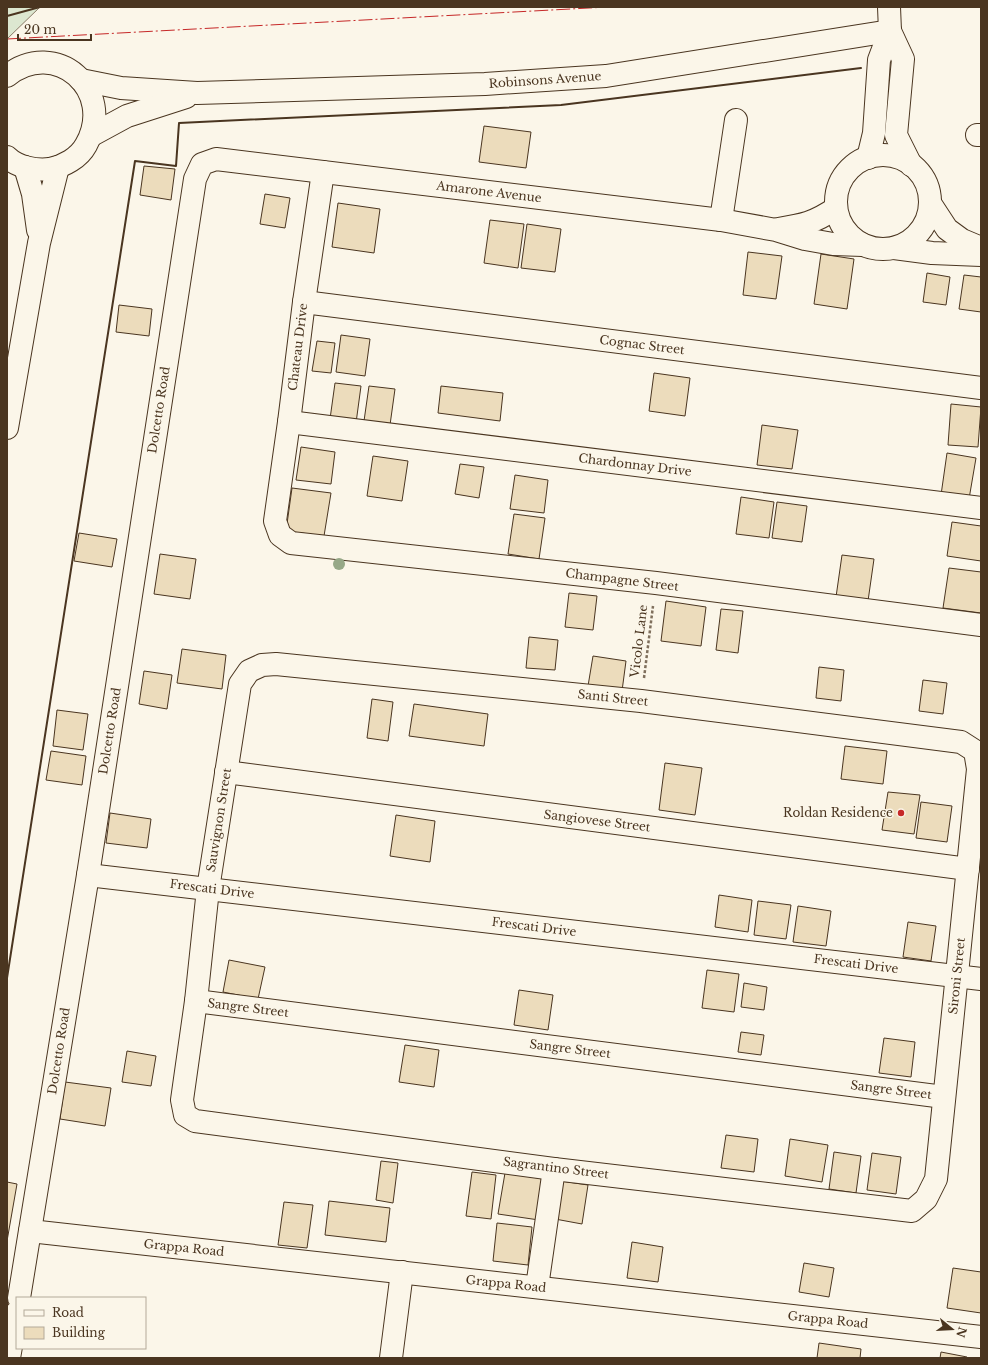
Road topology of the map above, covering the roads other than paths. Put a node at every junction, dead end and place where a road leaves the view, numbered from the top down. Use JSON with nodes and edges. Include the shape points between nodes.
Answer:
{"nodes":[{"id":1,"x":889,"y":16,"type":"edge"},
{"id":2,"x":7,"y":76,"type":"edge"},
{"id":3,"x":81,"y":80,"type":"junction"},
{"id":4,"x":197,"y":93,"type":"junction"},
{"id":5,"x":736,"y":120,"type":"dead end"},
{"id":6,"x":92,"y":135,"type":"junction"},
{"id":7,"x":868,"y":158,"type":"junction"},
{"id":8,"x":16,"y":162,"type":"edge"},
{"id":9,"x":202,"y":164,"type":"joint"},
{"id":10,"x":911,"y":165,"type":"junction"},
{"id":11,"x":58,"y":167,"type":"junction"},
{"id":12,"x":323,"y":172,"type":"junction"},
{"id":13,"x":930,"y":203,"type":"junction"},
{"id":14,"x":836,"y":208,"type":"junction"},
{"id":15,"x":721,"y":220,"type":"junction"},
{"id":16,"x":776,"y":230,"type":"junction"},
{"id":17,"x":39,"y":243,"type":"junction"},
{"id":18,"x":863,"y":245,"type":"junction"},
{"id":19,"x":894,"y":248,"type":"junction"},
{"id":20,"x":981,"y":248,"type":"edge"},
{"id":21,"x":981,"y":255,"type":"edge"},
{"id":22,"x":304,"y":302,"type":"junction"},
{"id":23,"x":981,"y":388,"type":"edge"},
{"id":24,"x":289,"y":422,"type":"junction"},
{"id":25,"x":7,"y":428,"type":"edge"},
{"id":26,"x":981,"y":508,"type":"edge"},
{"id":27,"x":275,"y":521,"type":"joint"},
{"id":28,"x":981,"y":625,"type":"edge"},
{"id":29,"x":249,"y":671,"type":"joint"},
{"id":30,"x":975,"y":751,"type":"joint"},
{"id":31,"x":226,"y":772,"type":"junction"},
{"id":32,"x":968,"y":869,"type":"junction"},
{"id":33,"x":88,"y":875,"type":"junction"},
{"id":34,"x":208,"y":889,"type":"junction"},
{"id":35,"x":957,"y":976,"type":"junction"},
{"id":36,"x":981,"y":979,"type":"edge"},
{"id":37,"x":196,"y":1001,"type":"junction"},
{"id":38,"x":944,"y":1097,"type":"junction"},
{"id":39,"x":185,"y":1115,"type":"joint"},
{"id":40,"x":554,"y":1168,"type":"junction"},
{"id":41,"x":926,"y":1199,"type":"joint"},
{"id":42,"x":30,"y":1231,"type":"junction"},
{"id":43,"x":402,"y":1272,"type":"junction"},
{"id":44,"x":537,"y":1287,"type":"junction"},
{"id":45,"x":19,"y":1297,"type":"edge"},
{"id":46,"x":16,"y":1318,"type":"edge"},
{"id":47,"x":981,"y":1337,"type":"edge"},
{"id":48,"x":9,"y":1358,"type":"edge"},
{"id":49,"x":391,"y":1358,"type":"edge"}],
"edges":[{"from":1,"to":4,"type":"street","name":"Robinsons Avenue","via":[[606,76],[485,84]]},
{"from":1,"to":7,"type":"street","via":[[879,60],[874,133]]},
{"from":1,"to":10,"type":"street","via":[[903,59],[896,135]]},
{"from":2,"to":3,"type":"street","via":[[16,69],[33,63],[50,63],[67,69]]},
{"from":3,"to":4,"type":"street","name":"Robinsons Avenue","via":[[121,88]]},
{"from":3,"to":6,"type":"street","via":[[90,91],[94,105]]},
{"from":4,"to":6,"type":"street","name":"Robinsons Avenue","via":[[127,116]]},
{"from":5,"to":15,"type":"street"},
{"from":6,"to":11,"type":"street","via":[[84,149],[73,160]]},
{"from":7,"to":10,"type":"street","via":[[882,155],[898,158]]},
{"from":7,"to":14,"type":"street","via":[[854,165],[843,178],[837,192]]},
{"from":8,"to":11,"type":"street","via":[[42,170]]},
{"from":8,"to":17,"type":"street","via":[[33,194]]},
{"from":9,"to":12,"type":"street","name":"Amarone Avenue","via":[[216,158]]},
{"from":9,"to":33,"type":"street","name":"Dolcetto Road","via":[[195,179]]},
{"from":10,"to":13,"type":"street","via":[[921,175],[928,189]]},
{"from":11,"to":17,"type":"street"},
{"from":12,"to":15,"type":"street","name":"Amarone Avenue"},
{"from":12,"to":22,"type":"street","name":"Chateau Drive"},
{"from":13,"to":19,"type":"street","via":[[927,219],[919,232],[908,242]]},
{"from":13,"to":20,"type":"street","via":[[948,230],[962,240]]},
{"from":14,"to":16,"type":"street","name":"Amarone Avenue","via":[[822,218],[803,226]]},
{"from":14,"to":18,"type":"street","via":[[841,224],[850,236]]},
{"from":15,"to":16,"type":"street","name":"Amarone Avenue"},
{"from":16,"to":18,"type":"street","name":"Amarone Avenue","via":[[833,244]]},
{"from":17,"to":25,"type":"street"},
{"from":18,"to":19,"type":"street","via":[[878,249]]},
{"from":19,"to":21,"type":"street"},
{"from":22,"to":23,"type":"street","name":"Cognac Street"},
{"from":22,"to":24,"type":"street","name":"Chateau Drive"},
{"from":24,"to":26,"type":"street","name":"Chardonnay Drive"},
{"from":24,"to":27,"type":"street","name":"Chateau Drive"},
{"from":27,"to":28,"type":"street","name":"Champagne Street","via":[[280,536],[292,543],[656,583]]},
{"from":29,"to":30,"type":"street","name":"Santi Street","via":[[262,665],[276,664],[641,701],[961,742]]},
{"from":29,"to":31,"type":"street","name":"Sauvignon Street","via":[[240,684]]},
{"from":30,"to":32,"type":"street","name":"Sironi Street","via":[[978,770]]},
{"from":31,"to":32,"type":"street","name":"Sangiovese Street"},
{"from":31,"to":34,"type":"street","name":"Sauvignon Street"},
{"from":32,"to":35,"type":"street","name":"Sironi Street"},
{"from":33,"to":34,"type":"street","name":"Frescati Drive"},
{"from":33,"to":42,"type":"street","name":"Dolcetto Road"},
{"from":34,"to":35,"type":"street","name":"Frescati Drive"},
{"from":34,"to":37,"type":"street","name":"Sauvignon Street"},
{"from":35,"to":36,"type":"street","name":"Frescati Drive"},
{"from":35,"to":38,"type":"street","name":"Sironi Street"},
{"from":37,"to":38,"type":"street","name":"Sangre Street"},
{"from":37,"to":39,"type":"street","name":"Sauvignon Street","via":[[182,1100]]},
{"from":38,"to":41,"type":"street","name":"Sironi Street","via":[[936,1179]]},
{"from":39,"to":40,"type":"street","name":"Sagrantino Street","via":[[195,1121]]},
{"from":40,"to":41,"type":"street","name":"Sagrantino Street","via":[[912,1210]]},
{"from":40,"to":44,"type":"street"},
{"from":42,"to":43,"type":"street","name":"Grappa Road"},
{"from":42,"to":45,"type":"street","name":"Dolcetto Road"},
{"from":43,"to":44,"type":"street","name":"Grappa Road"},
{"from":43,"to":49,"type":"street"},
{"from":44,"to":47,"type":"street","name":"Grappa Road"},
{"from":46,"to":48,"type":"street"}]}
